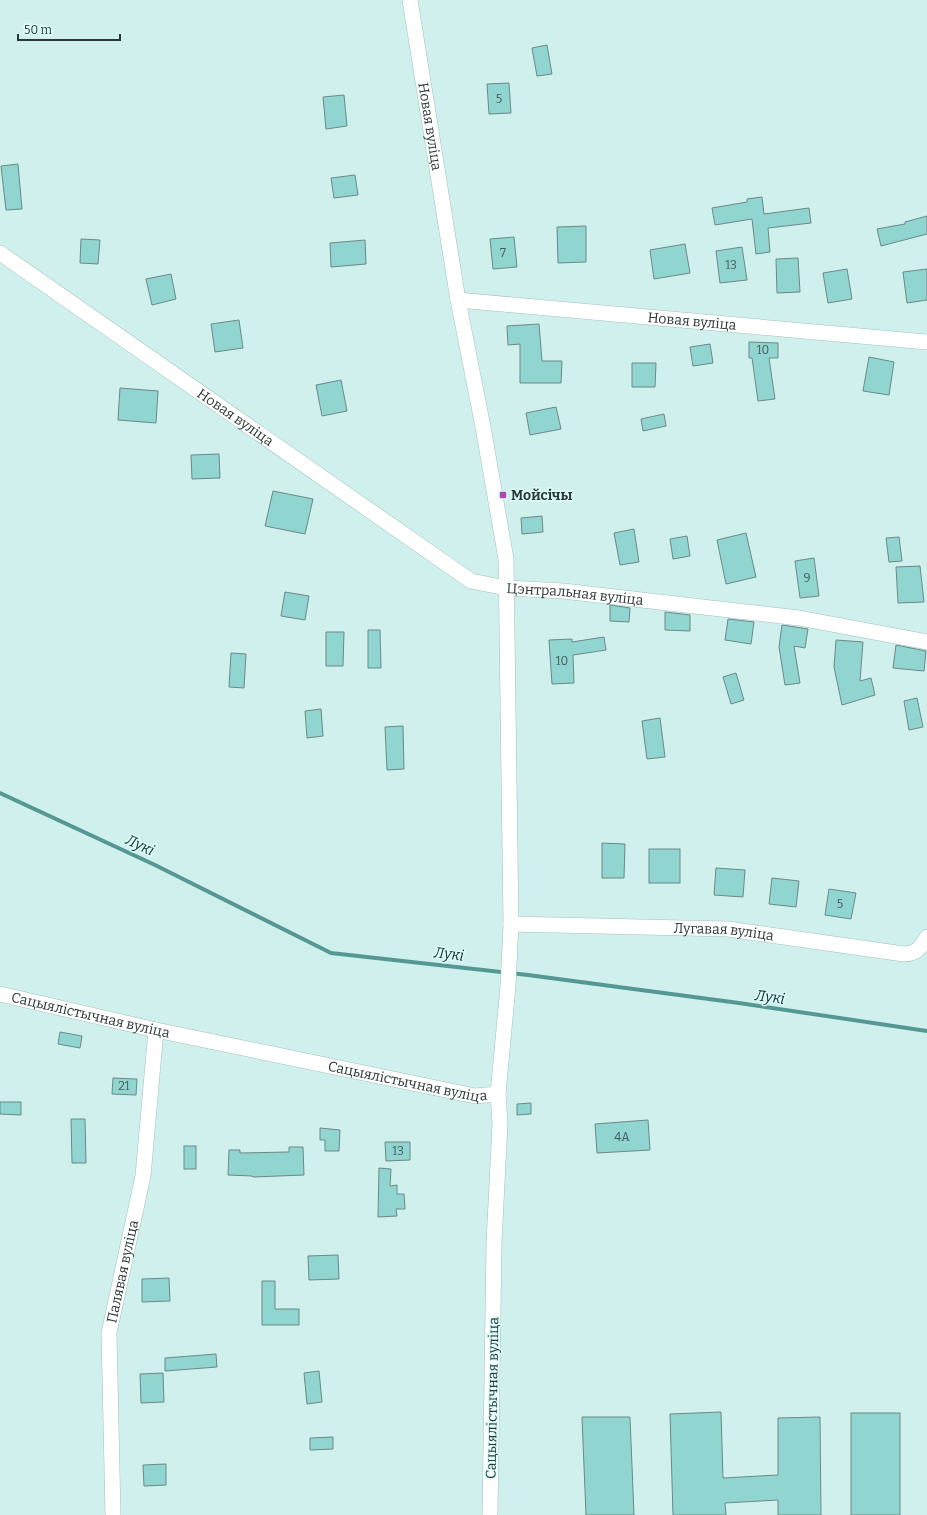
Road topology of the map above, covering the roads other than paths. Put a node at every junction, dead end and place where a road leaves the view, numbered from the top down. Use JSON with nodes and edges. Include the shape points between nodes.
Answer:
{"nodes":[{"id":1,"x":410,"y":0,"type":"edge"},
{"id":2,"x":0,"y":253,"type":"edge"},
{"id":3,"x":458,"y":300,"type":"junction"},
{"id":4,"x":927,"y":342,"type":"edge"},
{"id":5,"x":506,"y":588,"type":"junction"},
{"id":6,"x":927,"y":642,"type":"edge"},
{"id":7,"x":511,"y":924,"type":"junction"},
{"id":8,"x":927,"y":937,"type":"edge"},
{"id":9,"x":0,"y":994,"type":"edge"},
{"id":10,"x":156,"y":1030,"type":"junction"},
{"id":11,"x":498,"y":1094,"type":"junction"},
{"id":12,"x":113,"y":1515,"type":"edge"},
{"id":13,"x":490,"y":1515,"type":"edge"}],
"edges":[{"from":1,"to":3,"type":"street","name":"Новая вуліца"},
{"from":2,"to":5,"type":"street","name":"Новая вуліца","via":[[471,581]]},
{"from":3,"to":4,"type":"street","name":"Новая вуліца"},
{"from":3,"to":5,"type":"street","name":"Новая вуліца","via":[[506,559]]},
{"from":5,"to":6,"type":"street","name":"Цэнтральная вуліца","via":[[563,591],[799,618]]},
{"from":5,"to":7,"type":"street","name":"Цэнтральная вуліца"},
{"from":7,"to":8,"type":"street","name":"Лугавая вуліца","via":[[728,929],[904,954],[920,950]]},
{"from":7,"to":11,"type":"street","name":"Цэнтральная вуліца"},
{"from":9,"to":10,"type":"street","name":"Сацыялістычная вуліца"},
{"from":10,"to":11,"type":"street","name":"Сацыялістычная вуліца","via":[[475,1096]]},
{"from":10,"to":12,"type":"street","name":"Палявая вуліца","via":[[143,1176],[109,1334]]},
{"from":11,"to":13,"type":"street","name":"Сацыялістычная вуліца","via":[[500,1123],[494,1243]]}]}
